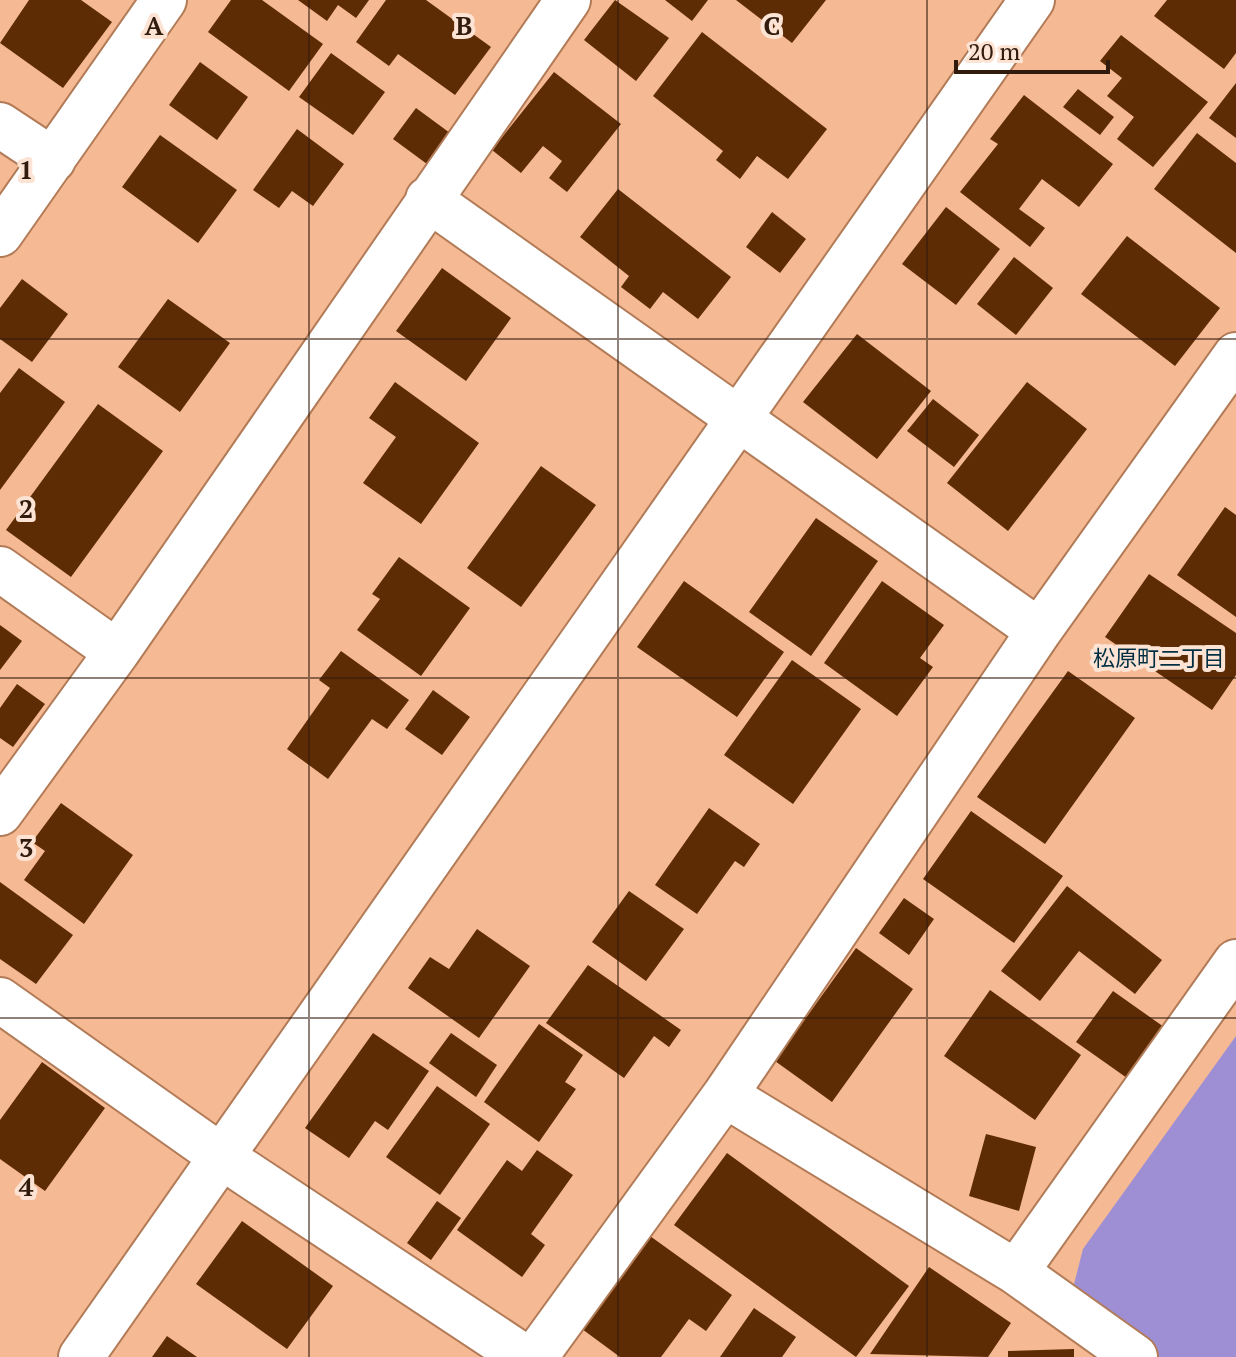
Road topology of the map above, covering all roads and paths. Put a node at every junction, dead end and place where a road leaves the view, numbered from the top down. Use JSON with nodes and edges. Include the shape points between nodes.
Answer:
{"nodes":[{"id":1,"x":164,"y":0,"type":"edge"},
{"id":2,"x":568,"y":0,"type":"edge"},
{"id":3,"x":1032,"y":0,"type":"edge"},
{"id":4,"x":0,"y":125,"type":"edge"},
{"id":5,"x":53,"y":160,"type":"junction"},
{"id":6,"x":428,"y":199,"type":"junction"},
{"id":7,"x":0,"y":234,"type":"edge"},
{"id":8,"x":1236,"y":355,"type":"edge"},
{"id":9,"x":739,"y":416,"type":"junction"},
{"id":10,"x":0,"y":569,"type":"edge"},
{"id":11,"x":1039,"y":631,"type":"junction"},
{"id":12,"x":117,"y":652,"type":"junction"},
{"id":13,"x":0,"y":813,"type":"edge"},
{"id":14,"x":1236,"y":962,"type":"edge"},
{"id":15,"x":0,"y":1000,"type":"edge"},
{"id":16,"x":725,"y":1095,"type":"junction"},
{"id":17,"x":222,"y":1157,"type":"junction"},
{"id":18,"x":1016,"y":1272,"type":"junction"},
{"id":19,"x":81,"y":1357,"type":"edge"},
{"id":20,"x":524,"y":1357,"type":"edge"},
{"id":21,"x":535,"y":1357,"type":"edge"},
{"id":22,"x":1135,"y":1357,"type":"edge"}],
"edges":[{"from":1,"to":5,"type":"street"},
{"from":2,"to":6,"type":"street"},
{"from":3,"to":9,"type":"street"},
{"from":4,"to":5,"type":"street"},
{"from":5,"to":7,"type":"street"},
{"from":6,"to":9,"type":"street"},
{"from":6,"to":12,"type":"street"},
{"from":8,"to":11,"type":"street"},
{"from":9,"to":11,"type":"street"},
{"from":9,"to":17,"type":"street"},
{"from":10,"to":12,"type":"street"},
{"from":11,"to":16,"type":"street"},
{"from":12,"to":13,"type":"street"},
{"from":14,"to":18,"type":"street"},
{"from":15,"to":17,"type":"street"},
{"from":16,"to":18,"type":"street"},
{"from":16,"to":21,"type":"street"},
{"from":17,"to":19,"type":"street"},
{"from":17,"to":20,"type":"street"},
{"from":18,"to":22,"type":"street"}]}
